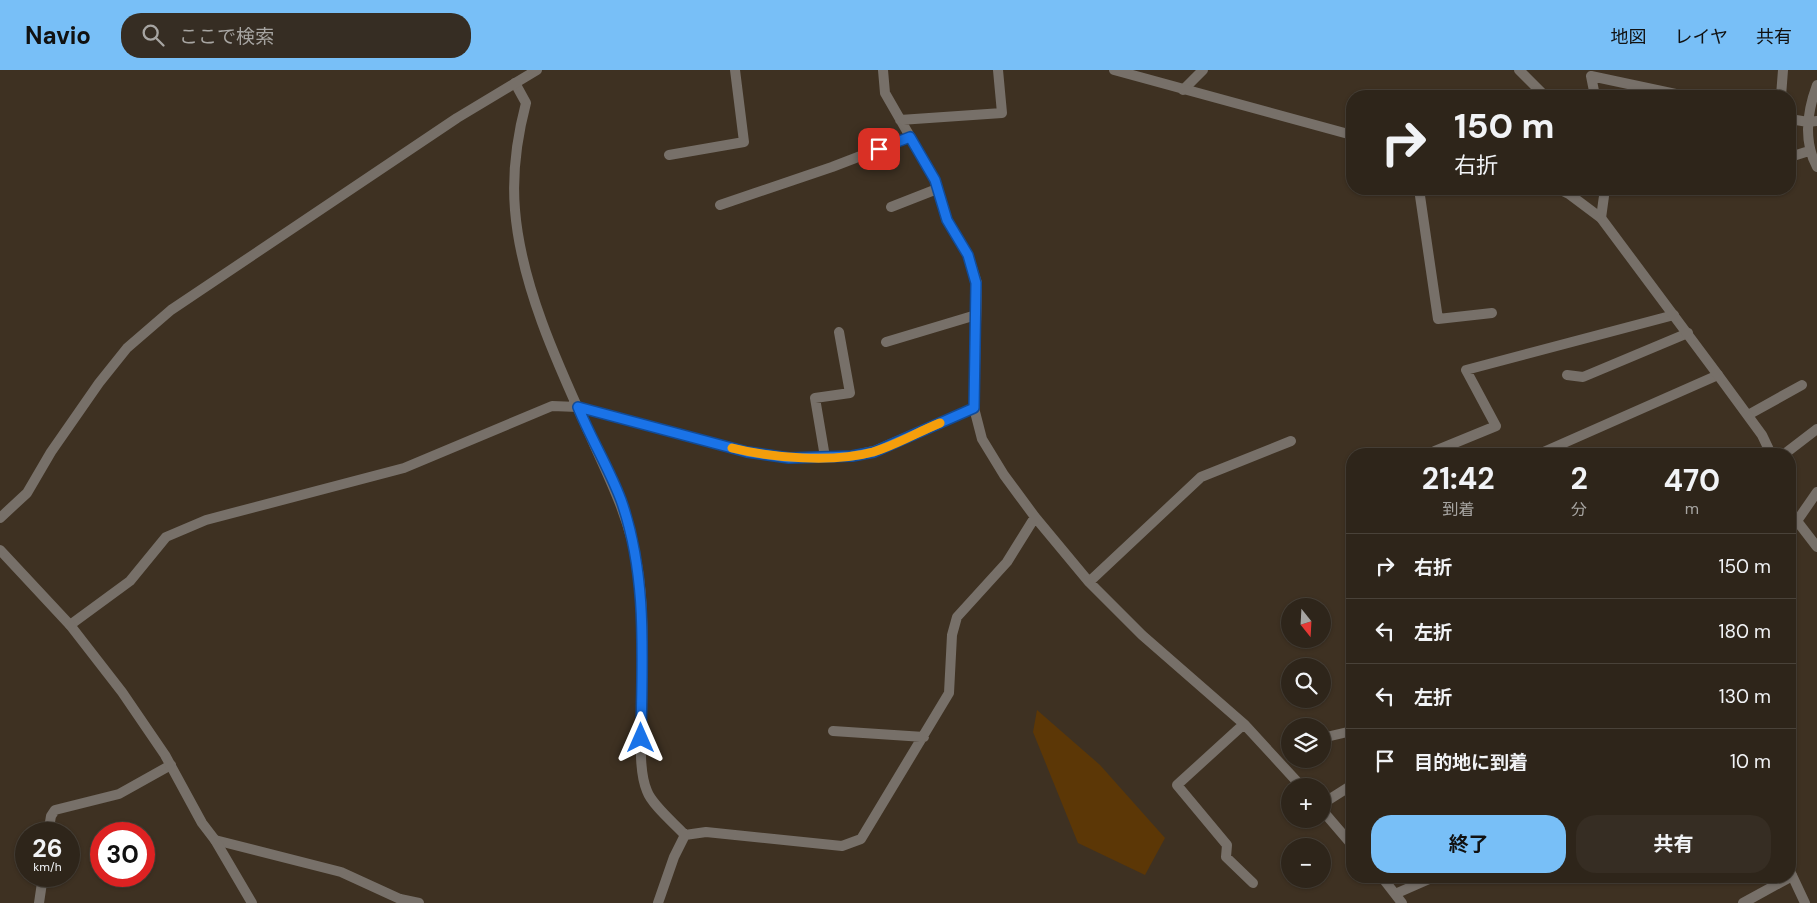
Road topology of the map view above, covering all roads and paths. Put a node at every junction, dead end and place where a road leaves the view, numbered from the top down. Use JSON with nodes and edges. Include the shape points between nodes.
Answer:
{"nodes":[{"id":1,"x":537,"y":70,"type":"edge"},
{"id":2,"x":735,"y":70,"type":"edge"},
{"id":3,"x":883,"y":70,"type":"edge"},
{"id":4,"x":998,"y":70,"type":"edge"},
{"id":5,"x":1114,"y":70,"type":"edge"},
{"id":6,"x":1203,"y":70,"type":"edge"},
{"id":7,"x":1520,"y":70,"type":"edge"},
{"id":8,"x":1782,"y":70,"type":"edge"},
{"id":9,"x":1590,"y":73,"type":"edge"},
{"id":10,"x":515,"y":83,"type":"junction"},
{"id":11,"x":1817,"y":85,"type":"edge"},
{"id":12,"x":1183,"y":90,"type":"junction"},
{"id":13,"x":1538,"y":90,"type":"edge"},
{"id":14,"x":1594,"y":90,"type":"edge"},
{"id":15,"x":1660,"y":90,"type":"edge"},
{"id":16,"x":1781,"y":90,"type":"edge"},
{"id":17,"x":1796,"y":119,"type":"edge"},
{"id":18,"x":900,"y":120,"type":"junction"},
{"id":19,"x":1813,"y":122,"type":"edge"},
{"id":20,"x":1346,"y":133,"type":"edge"},
{"id":21,"x":910,"y":137,"type":"junction"},
{"id":22,"x":1809,"y":151,"type":"junction"},
{"id":23,"x":669,"y":154,"type":"dead end"},
{"id":24,"x":1796,"y":156,"type":"edge"},
{"id":25,"x":1817,"y":167,"type":"edge"},
{"id":26,"x":937,"y":189,"type":"junction"},
{"id":27,"x":1420,"y":195,"type":"edge"},
{"id":28,"x":1570,"y":195,"type":"edge"},
{"id":29,"x":1604,"y":195,"type":"edge"},
{"id":30,"x":720,"y":205,"type":"dead end"},
{"id":31,"x":891,"y":207,"type":"dead end"},
{"id":32,"x":1601,"y":218,"type":"junction"},
{"id":33,"x":1492,"y":313,"type":"dead end"},
{"id":34,"x":976,"y":315,"type":"junction"},
{"id":35,"x":1674,"y":315,"type":"junction"},
{"id":36,"x":839,"y":332,"type":"dead end"},
{"id":37,"x":1688,"y":333,"type":"junction"},
{"id":38,"x":886,"y":342,"type":"dead end"},
{"id":39,"x":1567,"y":375,"type":"dead end"},
{"id":40,"x":1718,"y":375,"type":"junction"},
{"id":41,"x":1802,"y":385,"type":"dead end"},
{"id":42,"x":578,"y":407,"type":"junction"},
{"id":43,"x":974,"y":408,"type":"junction"},
{"id":44,"x":1748,"y":415,"type":"junction"},
{"id":45,"x":1817,"y":429,"type":"edge"},
{"id":46,"x":1291,"y":441,"type":"dead end"},
{"id":47,"x":1442,"y":448,"type":"edge"},
{"id":48,"x":1553,"y":448,"type":"edge"},
{"id":49,"x":1768,"y":448,"type":"edge"},
{"id":50,"x":1793,"y":448,"type":"edge"},
{"id":51,"x":824,"y":457,"type":"junction"},
{"id":52,"x":1817,"y":492,"type":"edge"},
{"id":53,"x":1034,"y":517,"type":"junction"},
{"id":54,"x":0,"y":518,"type":"edge"},
{"id":55,"x":1796,"y":518,"type":"edge"},
{"id":56,"x":1796,"y":523,"type":"edge"},
{"id":57,"x":1817,"y":547,"type":"edge"},
{"id":58,"x":0,"y":550,"type":"edge"},
{"id":59,"x":1090,"y":582,"type":"junction"},
{"id":60,"x":70,"y":625,"type":"junction"},
{"id":61,"x":1244,"y":724,"type":"junction"},
{"id":62,"x":833,"y":731,"type":"dead end"},
{"id":63,"x":1346,"y":732,"type":"edge"},
{"id":64,"x":1331,"y":736,"type":"edge"},
{"id":65,"x":924,"y":737,"type":"junction"},
{"id":66,"x":171,"y":765,"type":"junction"},
{"id":67,"x":1281,"y":765,"type":"edge"},
{"id":68,"x":1284,"y":768,"type":"edge"},
{"id":69,"x":1293,"y":778,"type":"edge"},
{"id":70,"x":1346,"y":789,"type":"edge"},
{"id":71,"x":1331,"y":798,"type":"edge"},
{"id":72,"x":1331,"y":820,"type":"edge"},
{"id":73,"x":50,"y":822,"type":"edge"},
{"id":74,"x":685,"y":835,"type":"junction"},
{"id":75,"x":1346,"y":838,"type":"edge"},
{"id":76,"x":215,"y":840,"type":"junction"},
{"id":77,"x":1253,"y":883,"type":"dead end"},
{"id":78,"x":1386,"y":883,"type":"edge"},
{"id":79,"x":1420,"y":883,"type":"edge"},
{"id":80,"x":1776,"y":883,"type":"edge"},
{"id":81,"x":1795,"y":883,"type":"edge"},
{"id":82,"x":41,"y":887,"type":"edge"},
{"id":83,"x":1395,"y":894,"type":"junction"},
{"id":84,"x":39,"y":903,"type":"edge"},
{"id":85,"x":252,"y":903,"type":"edge"},
{"id":86,"x":419,"y":903,"type":"edge"},
{"id":87,"x":658,"y":903,"type":"edge"},
{"id":88,"x":1402,"y":903,"type":"edge"},
{"id":89,"x":1743,"y":903,"type":"edge"},
{"id":90,"x":1805,"y":903,"type":"edge"}],
"edges":[{"from":1,"to":10,"type":"street"},
{"from":2,"to":23,"type":"street","via":[[744,142]]},
{"from":3,"to":18,"type":"street","via":[[885,93]]},
{"from":4,"to":18,"type":"street","via":[[1002,113]]},
{"from":5,"to":12,"type":"street"},
{"from":6,"to":12,"type":"street"},
{"from":7,"to":13,"type":"street"},
{"from":8,"to":16,"type":"street"},
{"from":9,"to":14,"type":"street"},
{"from":9,"to":15,"type":"street"},
{"from":10,"to":42,"type":"street","via":[[526,103],[517,138],[514,209],[519,245],[542,321]]},
{"from":10,"to":54,"type":"street","via":[[456,118],[171,310],[122,355],[56,444],[27,493]]},
{"from":11,"to":19,"type":"street","via":[[1809,105]]},
{"from":12,"to":20,"type":"street"},
{"from":17,"to":19,"type":"street"},
{"from":18,"to":21,"type":"street"},
{"from":19,"to":22,"type":"street"},
{"from":21,"to":26,"type":"street"},
{"from":21,"to":30,"type":"street"},
{"from":22,"to":24,"type":"street"},
{"from":22,"to":25,"type":"street"},
{"from":26,"to":31,"type":"street"},
{"from":26,"to":34,"type":"street","via":[[947,220],[968,255],[976,283]]},
{"from":27,"to":33,"type":"street","via":[[1438,319]]},
{"from":28,"to":32,"type":"street"},
{"from":29,"to":32,"type":"street"},
{"from":32,"to":35,"type":"street"},
{"from":34,"to":38,"type":"street"},
{"from":34,"to":43,"type":"street"},
{"from":35,"to":37,"type":"street"},
{"from":35,"to":47,"type":"street","via":[[1466,370],[1496,426]]},
{"from":36,"to":51,"type":"street","via":[[850,394],[815,398]]},
{"from":37,"to":39,"type":"street","via":[[1583,377]]},
{"from":37,"to":40,"type":"street"},
{"from":40,"to":44,"type":"street"},
{"from":40,"to":48,"type":"street"},
{"from":41,"to":44,"type":"street"},
{"from":42,"to":51,"type":"street","via":[[747,452],[789,458]]},
{"from":42,"to":60,"type":"street","via":[[552,406],[404,468],[206,520],[166,537],[130,581]]},
{"from":42,"to":74,"type":"street","via":[[621,500],[637,564],[642,619],[644,783],[648,794]]},
{"from":43,"to":51,"type":"street","via":[[874,452]]},
{"from":43,"to":53,"type":"street","via":[[982,439]]},
{"from":44,"to":49,"type":"street"},
{"from":45,"to":50,"type":"street"},
{"from":46,"to":59,"type":"street","via":[[1201,477]]},
{"from":52,"to":55,"type":"street"},
{"from":53,"to":59,"type":"street"},
{"from":53,"to":65,"type":"street","via":[[1007,562],[957,616],[952,635],[949,694]]},
{"from":56,"to":57,"type":"street"},
{"from":58,"to":60,"type":"street"},
{"from":59,"to":61,"type":"street","via":[[1142,636]]},
{"from":60,"to":66,"type":"street","via":[[122,692]]},
{"from":61,"to":67,"type":"street"},
{"from":61,"to":77,"type":"street","via":[[1177,785],[1227,845],[1226,857]]},
{"from":62,"to":65,"type":"street"},
{"from":63,"to":64,"type":"street"},
{"from":65,"to":74,"type":"street","via":[[861,839],[842,846],[706,832]]},
{"from":66,"to":73,"type":"street","via":[[119,794],[55,810]]},
{"from":66,"to":76,"type":"street","via":[[202,823]]},
{"from":68,"to":69,"type":"street"},
{"from":70,"to":71,"type":"street"},
{"from":72,"to":75,"type":"street"},
{"from":74,"to":87,"type":"street"},
{"from":76,"to":85,"type":"street"},
{"from":76,"to":86,"type":"street","via":[[340,872],[400,899]]},
{"from":78,"to":83,"type":"street"},
{"from":79,"to":83,"type":"street"},
{"from":80,"to":89,"type":"street"},
{"from":81,"to":90,"type":"street"},
{"from":82,"to":84,"type":"street"},
{"from":83,"to":88,"type":"street"}]}
